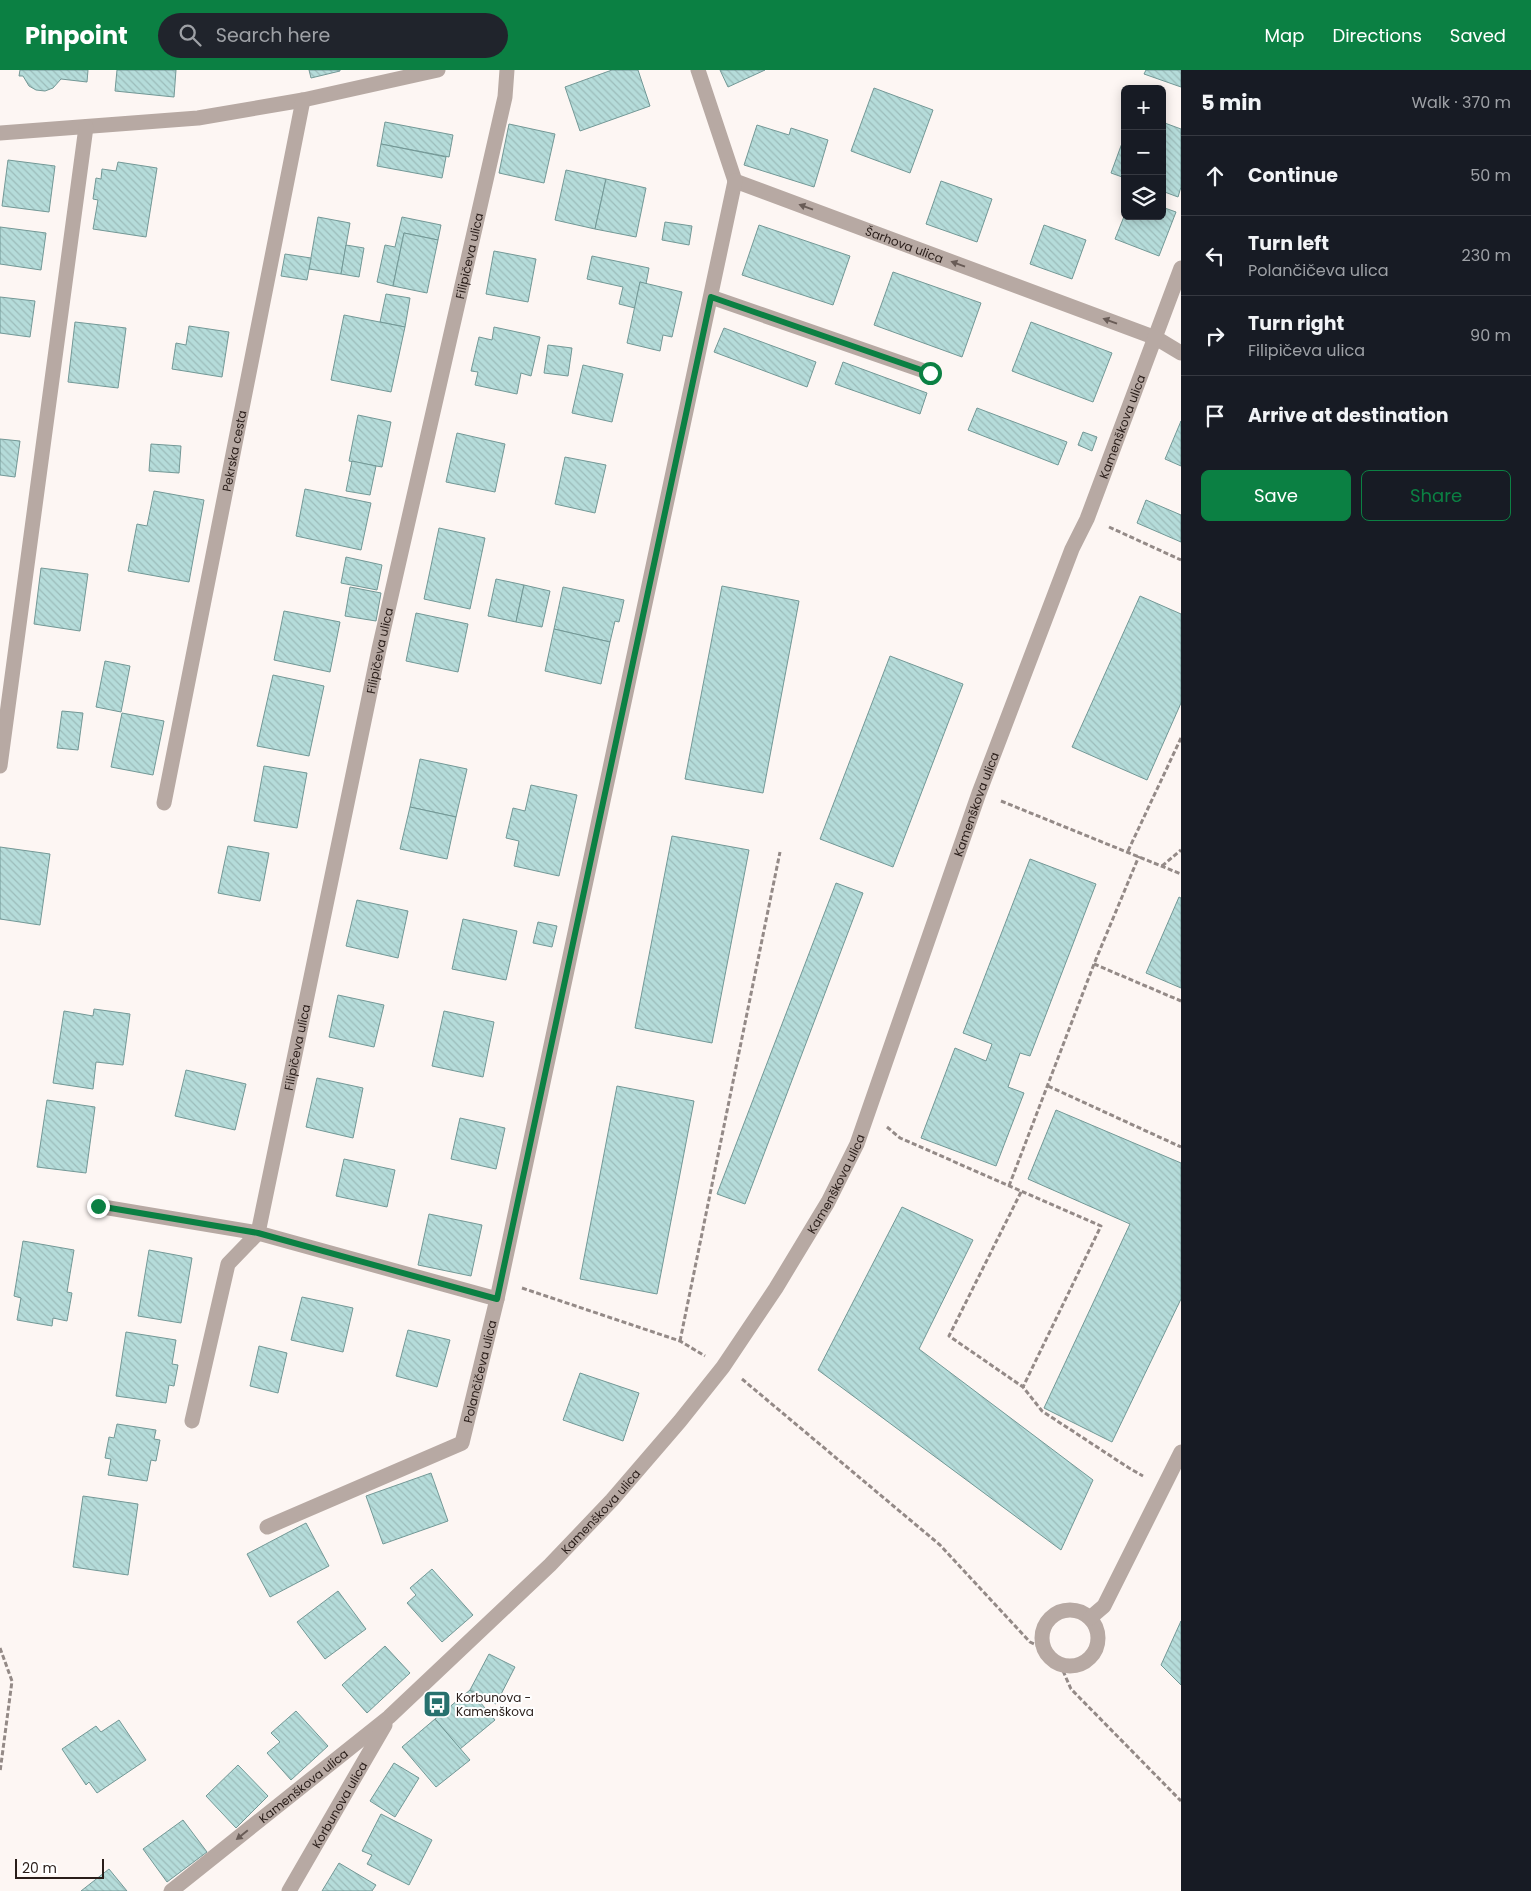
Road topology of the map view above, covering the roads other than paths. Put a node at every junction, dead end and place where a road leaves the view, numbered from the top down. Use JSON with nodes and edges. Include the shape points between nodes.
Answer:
{"nodes":[{"id":1,"x":438,"y":70,"type":"edge"},
{"id":2,"x":507,"y":70,"type":"edge"},
{"id":3,"x":698,"y":70,"type":"edge"},
{"id":4,"x":303,"y":100,"type":"junction"},
{"id":5,"x":86,"y":127,"type":"junction"},
{"id":6,"x":0,"y":133,"type":"edge"},
{"id":7,"x":735,"y":181,"type":"junction"},
{"id":8,"x":1181,"y":268,"type":"edge"},
{"id":9,"x":711,"y":297,"type":"junction"},
{"id":10,"x":1156,"y":338,"type":"junction"},
{"id":11,"x":1181,"y":354,"type":"edge"},
{"id":12,"x":930,"y":373,"type":"dead end"},
{"id":13,"x":0,"y":766,"type":"edge"},
{"id":14,"x":164,"y":803,"type":"dead end"},
{"id":15,"x":98,"y":1206,"type":"dead end"},
{"id":16,"x":258,"y":1233,"type":"junction"},
{"id":17,"x":497,"y":1299,"type":"junction"},
{"id":18,"x":192,"y":1421,"type":"dead end"},
{"id":19,"x":1181,"y":1452,"type":"edge"},
{"id":20,"x":267,"y":1527,"type":"dead end"},
{"id":21,"x":1090,"y":1618,"type":"junction"},
{"id":22,"x":389,"y":1717,"type":"junction"},
{"id":23,"x":171,"y":1891,"type":"edge"},
{"id":24,"x":289,"y":1891,"type":"edge"}],
"edges":[{"from":1,"to":4,"type":"street"},
{"from":2,"to":16,"type":"street","name":"Filipičeva ulica","via":[[505,97],[379,649]]},
{"from":3,"to":7,"type":"street"},
{"from":4,"to":5,"type":"street","via":[[198,118]]},
{"from":4,"to":14,"type":"street","name":"Pekrska cesta"},
{"from":5,"to":6,"type":"street"},
{"from":5,"to":13,"type":"street"},
{"from":7,"to":9,"type":"street","name":"Polančičeva ulica"},
{"from":10,"to":7,"type":"street","name":"Šarhova ulica","one_way":true},
{"from":8,"to":10,"type":"street","name":"Kamenškova ulica"},
{"from":9,"to":12,"type":"street"},
{"from":9,"to":17,"type":"street","name":"Polančičeva ulica"},
{"from":10,"to":11,"type":"street","name":"Šarhova ulica"},
{"from":10,"to":22,"type":"street","name":"Kamenškova ulica","via":[[979,793],[857,1144],[828,1202],[723,1367],[664,1440],[550,1565]]},
{"from":15,"to":16,"type":"street"},
{"from":16,"to":17,"type":"street"},
{"from":16,"to":18,"type":"street","via":[[228,1264]]},
{"from":17,"to":20,"type":"street","name":"Polančičeva ulica","via":[[462,1443]]},
{"from":19,"to":21,"type":"street","via":[[1104,1606]]},
{"from":21,"to":21,"type":"street","via":[[1098,1638],[1090,1658],[1070,1666],[1051,1658],[1044,1649],[1042,1638],[1050,1618],[1070,1610]]},
{"from":22,"to":23,"type":"street","name":"Kamenškova ulica","one_way":true},
{"from":22,"to":24,"type":"street","name":"Korbunova ulica"}]}
